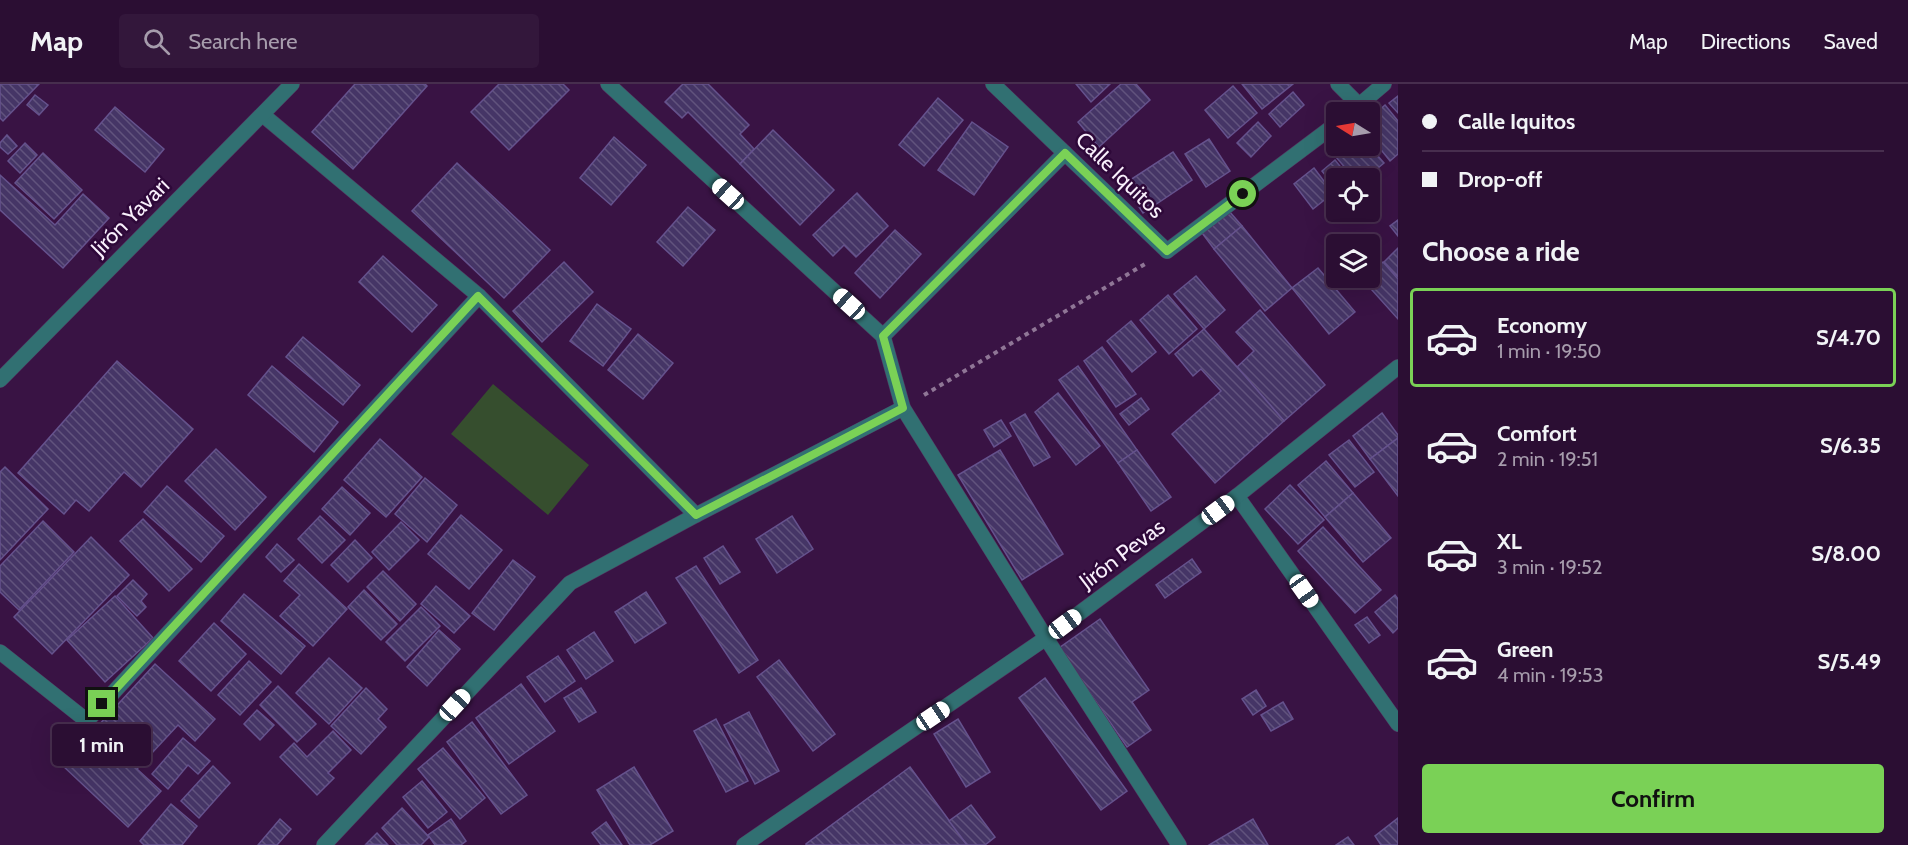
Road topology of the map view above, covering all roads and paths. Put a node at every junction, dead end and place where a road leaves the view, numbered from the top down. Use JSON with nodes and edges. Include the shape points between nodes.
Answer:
{"nodes":[{"id":1,"x":292,"y":84,"type":"edge"},
{"id":2,"x":608,"y":84,"type":"edge"},
{"id":3,"x":993,"y":84,"type":"edge"},
{"id":4,"x":1338,"y":84,"type":"edge"},
{"id":5,"x":1384,"y":84,"type":"edge"},
{"id":6,"x":1350,"y":102,"type":"edge"},
{"id":7,"x":1363,"y":102,"type":"edge"},
{"id":8,"x":263,"y":115,"type":"junction"},
{"id":9,"x":1326,"y":132,"type":"edge"},
{"id":10,"x":1065,"y":153,"type":"junction"},
{"id":11,"x":1167,"y":251,"type":"junction"},
{"id":12,"x":478,"y":296,"type":"junction"},
{"id":13,"x":883,"y":336,"type":"junction"},
{"id":14,"x":1398,"y":367,"type":"edge"},
{"id":15,"x":0,"y":380,"type":"edge"},
{"id":16,"x":903,"y":408,"type":"junction"},
{"id":17,"x":1237,"y":495,"type":"junction"},
{"id":18,"x":696,"y":515,"type":"junction"},
{"id":19,"x":1046,"y":638,"type":"junction"},
{"id":20,"x":0,"y":652,"type":"edge"},
{"id":21,"x":1398,"y":724,"type":"edge"},
{"id":22,"x":324,"y":845,"type":"edge"},
{"id":23,"x":744,"y":845,"type":"edge"},
{"id":24,"x":1179,"y":845,"type":"edge"}],
"edges":[{"from":1,"to":8,"type":"street","name":"Jirón Yavari"},
{"from":2,"to":13,"type":"street"},
{"from":3,"to":10,"type":"street","name":"Calle Iquitos"},
{"from":4,"to":6,"type":"street"},
{"from":5,"to":7,"type":"street"},
{"from":8,"to":12,"type":"street"},
{"from":8,"to":15,"type":"street","name":"Jirón Yavari"},
{"from":9,"to":11,"type":"street","name":"Calle Iquitos"},
{"from":10,"to":11,"type":"street","name":"Calle Iquitos"},
{"from":10,"to":13,"type":"street"},
{"from":11,"to":16,"type":"path"},
{"from":12,"to":18,"type":"street"},
{"from":12,"to":20,"type":"street","via":[[87,721]]},
{"from":13,"to":16,"type":"street"},
{"from":14,"to":17,"type":"street","name":"Jirón Pevas"},
{"from":16,"to":18,"type":"street"},
{"from":16,"to":19,"type":"street"},
{"from":17,"to":19,"type":"street","name":"Jirón Pevas"},
{"from":17,"to":21,"type":"street"},
{"from":18,"to":22,"type":"street","via":[[570,583]]},
{"from":19,"to":23,"type":"street","name":"Jirón Pevas"},
{"from":19,"to":24,"type":"street"}]}
